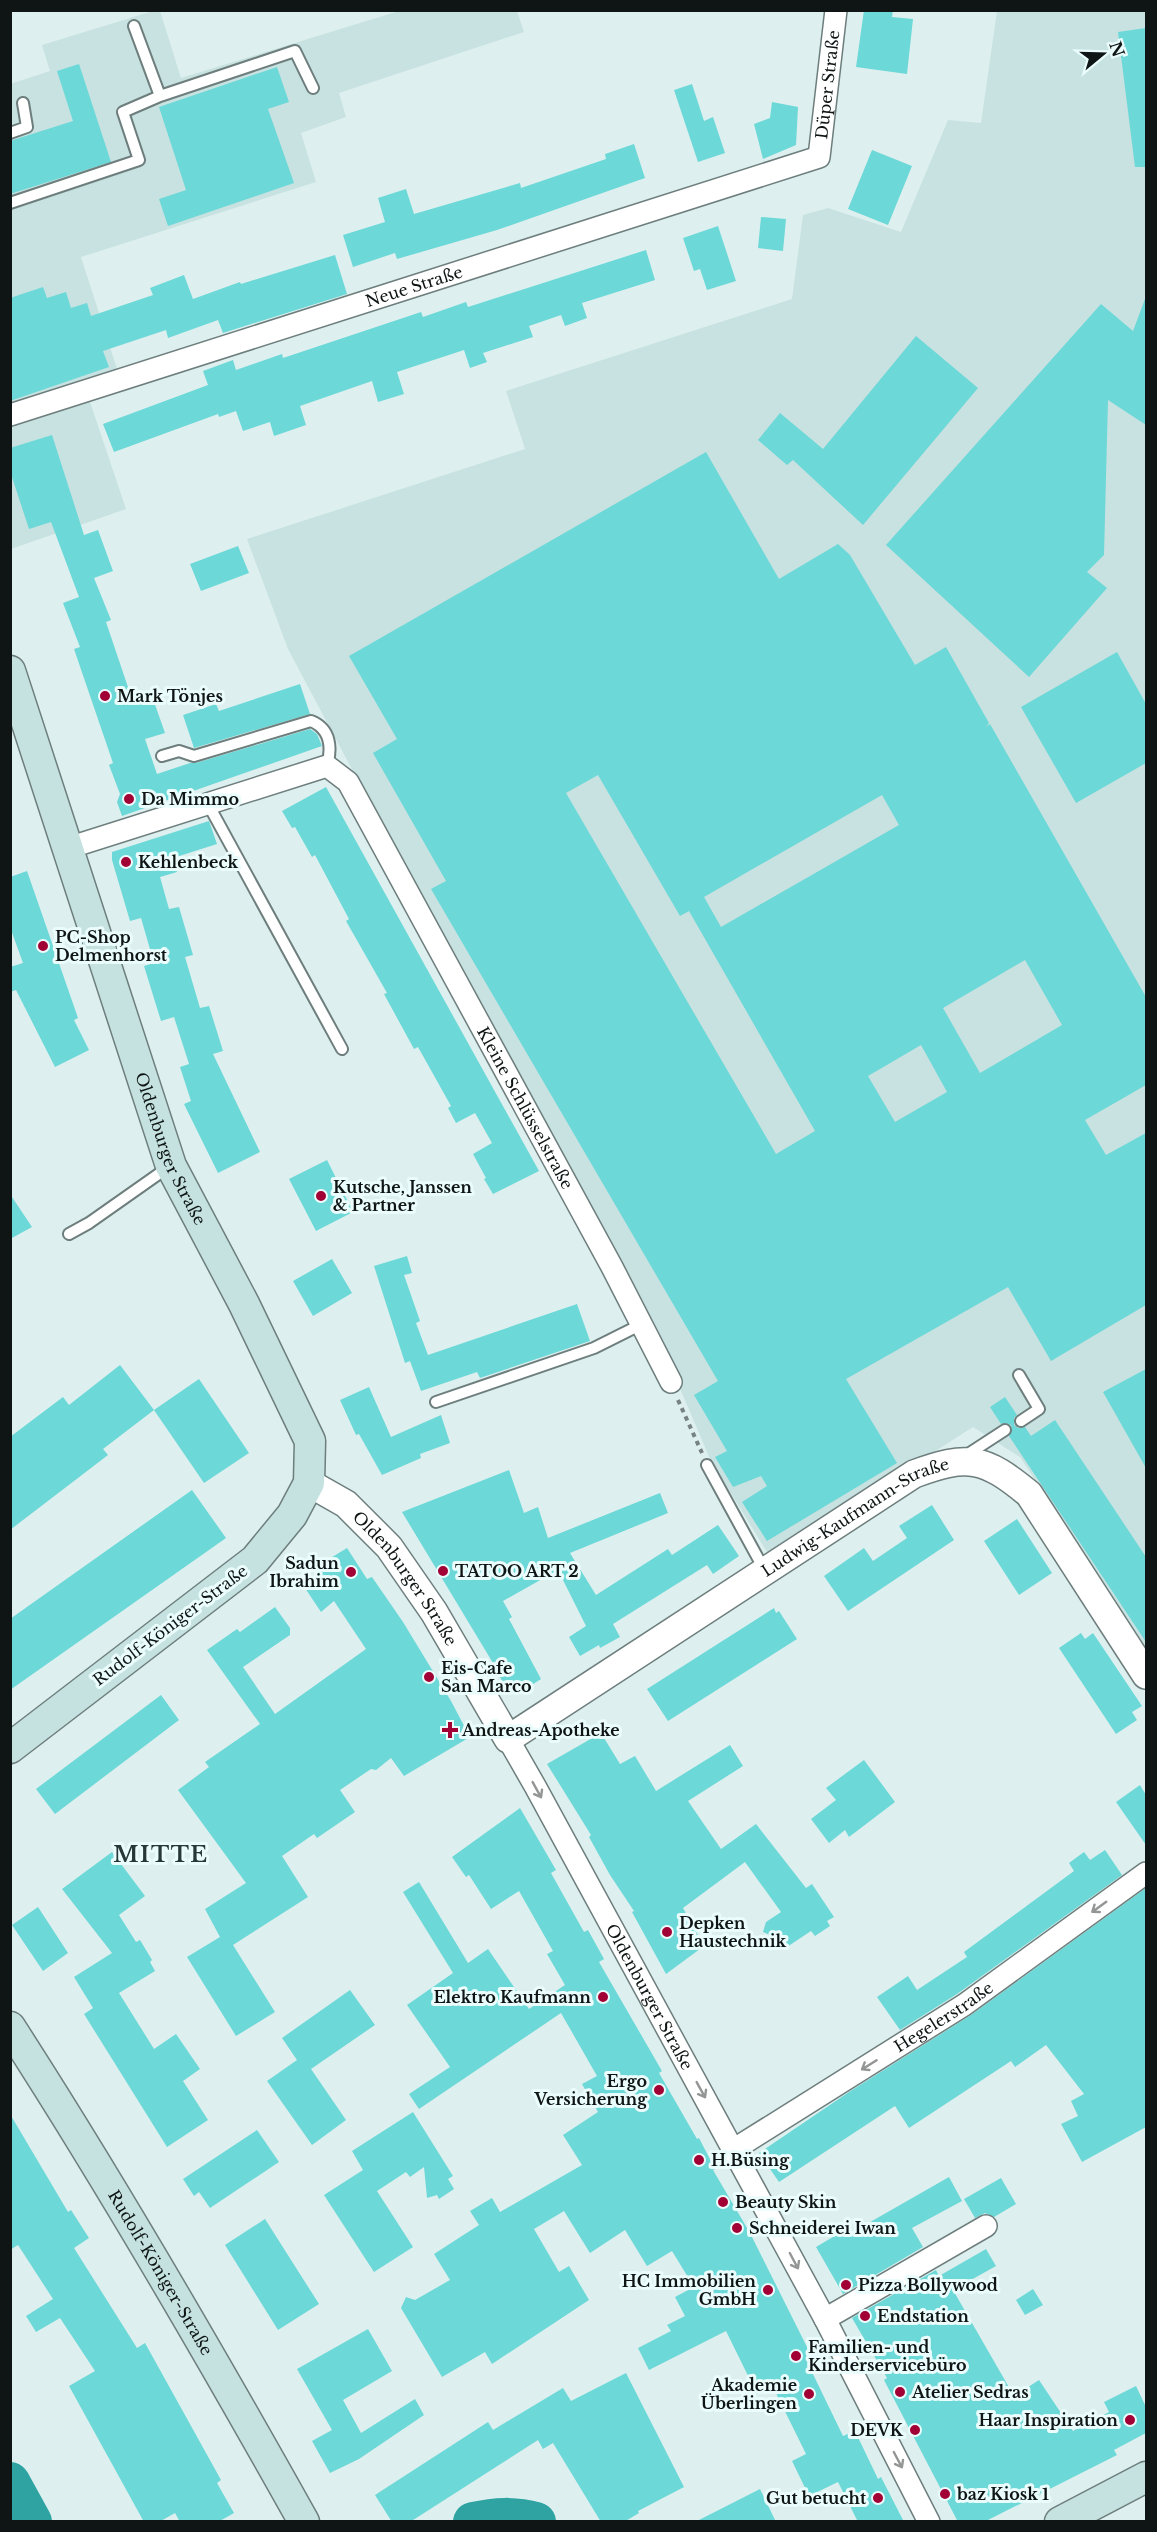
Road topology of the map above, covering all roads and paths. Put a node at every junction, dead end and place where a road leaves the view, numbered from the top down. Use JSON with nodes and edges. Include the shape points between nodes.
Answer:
{"nodes":[{"id":1,"x":836,"y":10,"type":"edge"},
{"id":2,"x":134,"y":26,"type":"dead end"},
{"id":3,"x":313,"y":88,"type":"dead end"},
{"id":4,"x":160,"y":96,"type":"junction"},
{"id":5,"x":23,"y":103,"type":"dead end"},
{"id":6,"x":10,"y":133,"type":"edge"},
{"id":7,"x":819,"y":157,"type":"joint"},
{"id":8,"x":10,"y":203,"type":"edge"},
{"id":9,"x":10,"y":415,"type":"edge"},
{"id":10,"x":10,"y":671,"type":"edge"},
{"id":11,"x":162,"y":756,"type":"dead end"},
{"id":12,"x":327,"y":766,"type":"junction"},
{"id":13,"x":208,"y":804,"type":"junction"},
{"id":14,"x":68,"y":848,"type":"junction"},
{"id":15,"x":342,"y":1049,"type":"dead end"},
{"id":16,"x":171,"y":1166,"type":"junction"},
{"id":17,"x":69,"y":1234,"type":"dead end"},
{"id":18,"x":640,"y":1325,"type":"junction"},
{"id":19,"x":1019,"y":1375,"type":"dead end"},
{"id":20,"x":671,"y":1382,"type":"joint"},
{"id":21,"x":436,"y":1402,"type":"dead end"},
{"id":22,"x":1021,"y":1420,"type":"dead end"},
{"id":23,"x":1005,"y":1430,"type":"dead end"},
{"id":24,"x":953,"y":1463,"type":"junction"},
{"id":25,"x":707,"y":1465,"type":"joint"},
{"id":26,"x":309,"y":1483,"type":"junction"},
{"id":27,"x":765,"y":1571,"type":"junction"},
{"id":28,"x":1146,"y":1675,"type":"edge"},
{"id":29,"x":508,"y":1739,"type":"junction"},
{"id":30,"x":10,"y":1748,"type":"edge"},
{"id":31,"x":1146,"y":1873,"type":"edge"},
{"id":32,"x":10,"y":2027,"type":"edge"},
{"id":33,"x":733,"y":2150,"type":"junction"},
{"id":34,"x":986,"y":2226,"type":"dead end"},
{"id":35,"x":825,"y":2319,"type":"junction"},
{"id":36,"x":1146,"y":2477,"type":"edge"},
{"id":37,"x":304,"y":2522,"type":"edge"},
{"id":38,"x":929,"y":2522,"type":"edge"},
{"id":39,"x":1060,"y":2522,"type":"edge"}],
"edges":[{"from":1,"to":7,"type":"street","name":"Düper Straße"},
{"from":2,"to":4,"type":"lane"},
{"from":3,"to":4,"type":"lane","via":[[295,51]]},
{"from":4,"to":8,"type":"lane","via":[[123,112],[139,160]]},
{"from":5,"to":6,"type":"lane","via":[[27,127]]},
{"from":7,"to":9,"type":"street","name":"Neue Straße"},
{"from":10,"to":14,"type":"main road","name":"Oldenburger Straße"},
{"from":11,"to":12,"type":"lane","via":[[179,751],[194,756],[311,721],[326,732],[332,749]]},
{"from":12,"to":13,"type":"street"},
{"from":12,"to":18,"type":"street","name":"Kleine Schlüsselstraße","via":[[348,782]]},
{"from":13,"to":14,"type":"street"},
{"from":13,"to":15,"type":"lane"},
{"from":14,"to":16,"type":"main road","name":"Oldenburger Straße"},
{"from":16,"to":17,"type":"lane"},
{"from":16,"to":26,"type":"main road","name":"Oldenburger Straße","via":[[310,1441]]},
{"from":18,"to":20,"type":"street","name":"Kleine Schlüsselstraße"},
{"from":18,"to":21,"type":"lane","via":[[594,1348]]},
{"from":19,"to":22,"type":"lane","via":[[1039,1409]]},
{"from":20,"to":25,"type":"path"},
{"from":23,"to":24,"type":"lane"},
{"from":24,"to":27,"type":"street","name":"Ludwig-Kaufmann-Straße","via":[[914,1474]]},
{"from":24,"to":28,"type":"street","name":"Ludwig-Kaufmann-Straße","via":[[978,1462],[1003,1473],[1029,1494]]},
{"from":25,"to":27,"type":"lane"},
{"from":26,"to":29,"type":"street","name":"Oldenburger Straße","via":[[346,1504],[389,1548],[434,1612]]},
{"from":26,"to":30,"type":"main road","name":"Rudolf-Königer-Straße","via":[[292,1515],[255,1560]]},
{"from":27,"to":29,"type":"street","name":"Ludwig-Kaufmann-Straße"},
{"from":29,"to":33,"type":"street","name":"Oldenburger Straße","one_way":true},
{"from":31,"to":33,"type":"street","name":"Hegelerstraße","one_way":true,"via":[[964,2005]]},
{"from":32,"to":37,"type":"main road","name":"Rudolf-Königer-Straße","via":[[153,2257]]},
{"from":33,"to":35,"type":"street","name":"Oldenburger Straße","one_way":true},
{"from":34,"to":35,"type":"street"},
{"from":35,"to":38,"type":"street","name":"Oldenburger Straße","one_way":true},
{"from":36,"to":39,"type":"main road"}]}
